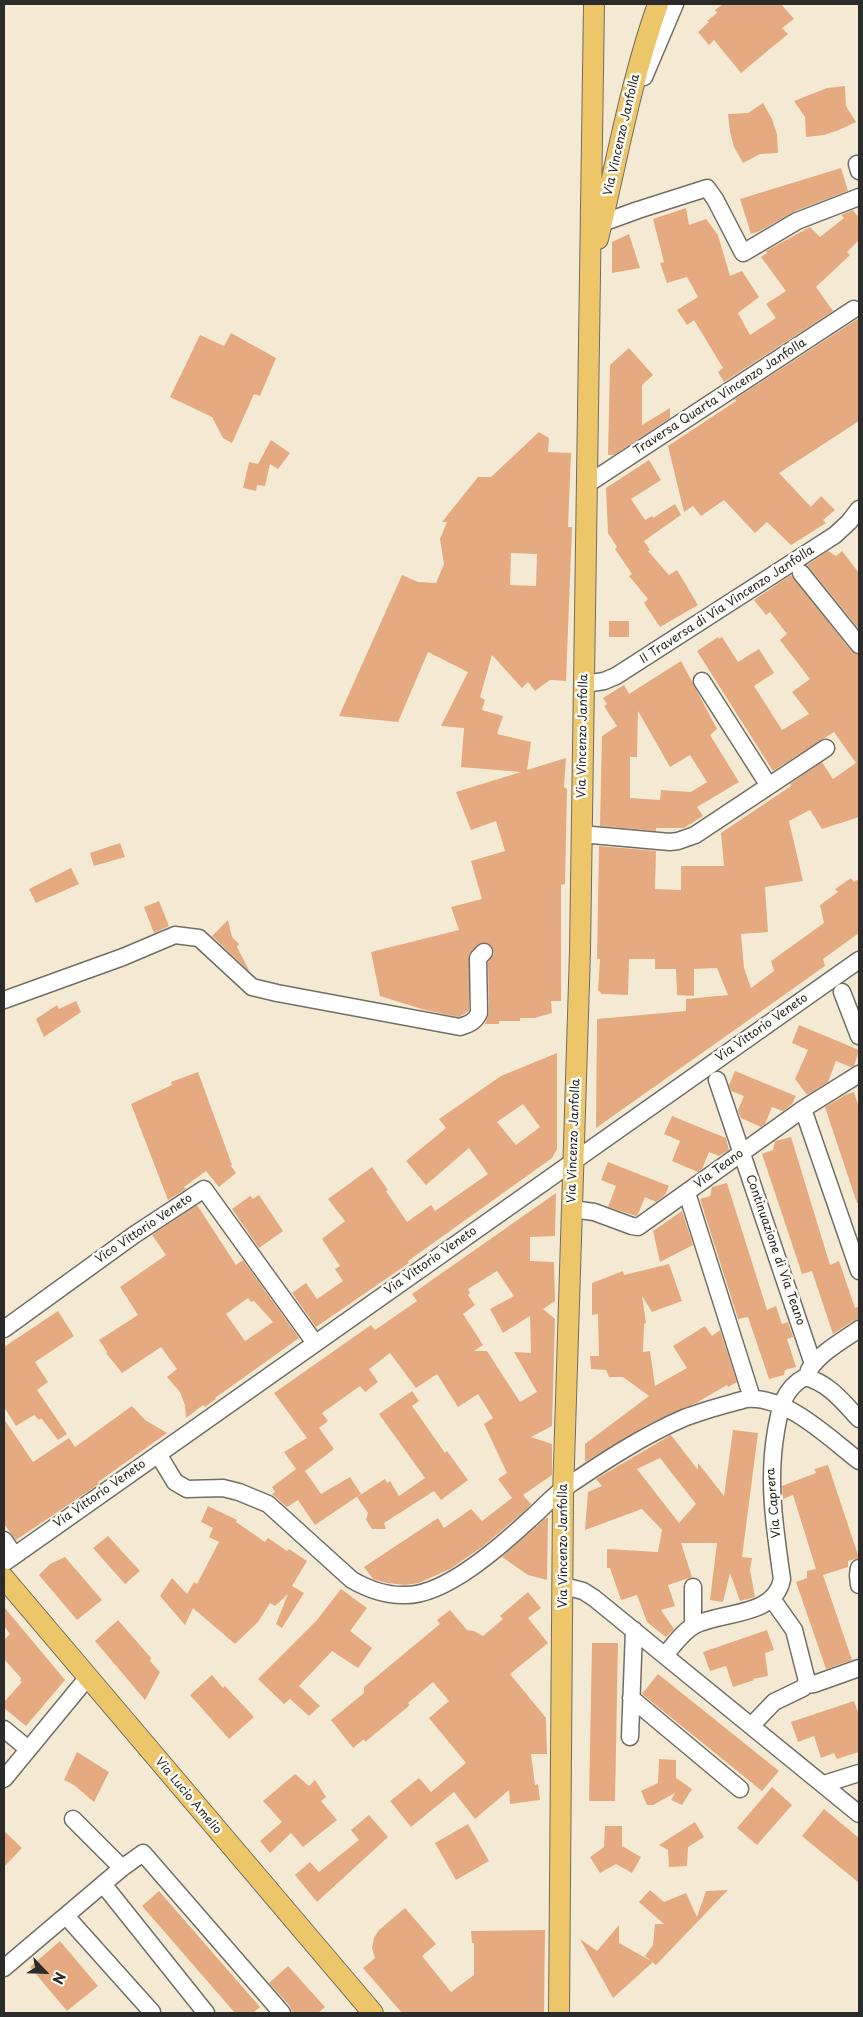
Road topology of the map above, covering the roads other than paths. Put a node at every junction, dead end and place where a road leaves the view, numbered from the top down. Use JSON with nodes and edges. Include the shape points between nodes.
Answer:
{"nodes":[{"id":1,"x":594,"y":4,"type":"edge"},
{"id":2,"x":600,"y":4,"type":"edge"},
{"id":3,"x":658,"y":4,"type":"edge"},
{"id":4,"x":675,"y":4,"type":"edge"},
{"id":5,"x":593,"y":30,"type":"junction"},
{"id":6,"x":620,"y":143,"type":"junction"},
{"id":7,"x":859,"y":197,"type":"edge"},
{"id":8,"x":601,"y":226,"type":"junction"},
{"id":9,"x":591,"y":268,"type":"junction"},
{"id":10,"x":854,"y":309,"type":"dead end"},
{"id":11,"x":586,"y":485,"type":"junction"},
{"id":12,"x":859,"y":509,"type":"edge"},
{"id":13,"x":801,"y":572,"type":"dead end"},
{"id":14,"x":859,"y":645,"type":"edge"},
{"id":15,"x":702,"y":680,"type":"dead end"},
{"id":16,"x":585,"y":684,"type":"junction"},
{"id":17,"x":826,"y":748,"type":"dead end"},
{"id":18,"x":769,"y":786,"type":"junction"},
{"id":19,"x":581,"y":834,"type":"junction"},
{"id":20,"x":484,"y":952,"type":"dead end"},
{"id":21,"x":859,"y":960,"type":"edge"},
{"id":22,"x":842,"y":992,"type":"dead end"},
{"id":23,"x":4,"y":1000,"type":"edge"},
{"id":24,"x":859,"y":1036,"type":"edge"},
{"id":25,"x":859,"y":1074,"type":"edge"},
{"id":26,"x":717,"y":1080,"type":"dead end"},
{"id":27,"x":803,"y":1109,"type":"junction"},
{"id":28,"x":742,"y":1153,"type":"junction"},
{"id":29,"x":573,"y":1161,"type":"junction"},
{"id":30,"x":687,"y":1193,"type":"junction"},
{"id":31,"x":572,"y":1209,"type":"junction"},
{"id":32,"x":859,"y":1271,"type":"edge"},
{"id":33,"x":4,"y":1329,"type":"edge"},
{"id":34,"x":859,"y":1329,"type":"edge"},
{"id":35,"x":316,"y":1343,"type":"junction"},
{"id":36,"x":809,"y":1370,"type":"junction"},
{"id":37,"x":752,"y":1398,"type":"junction"},
{"id":38,"x":776,"y":1404,"type":"junction"},
{"id":39,"x":859,"y":1419,"type":"edge"},
{"id":40,"x":158,"y":1454,"type":"junction"},
{"id":41,"x":859,"y":1461,"type":"edge"},
{"id":42,"x":564,"y":1488,"type":"junction"},
{"id":43,"x":4,"y":1540,"type":"edge"},
{"id":44,"x":9,"y":1559,"type":"edge"},
{"id":45,"x":859,"y":1568,"type":"edge"},
{"id":46,"x":4,"y":1578,"type":"edge"},
{"id":47,"x":859,"y":1585,"type":"edge"},
{"id":48,"x":564,"y":1586,"type":"junction"},
{"id":49,"x":693,"y":1587,"type":"dead end"},
{"id":50,"x":772,"y":1599,"type":"junction"},
{"id":51,"x":693,"y":1626,"type":"junction"},
{"id":52,"x":634,"y":1630,"type":"junction"},
{"id":53,"x":665,"y":1655,"type":"junction"},
{"id":54,"x":859,"y":1668,"type":"edge"},
{"id":55,"x":88,"y":1677,"type":"junction"},
{"id":56,"x":806,"y":1685,"type":"junction"},
{"id":57,"x":631,"y":1698,"type":"junction"},
{"id":58,"x":752,"y":1726,"type":"junction"},
{"id":59,"x":4,"y":1729,"type":"edge"},
{"id":60,"x":630,"y":1737,"type":"dead end"},
{"id":61,"x":28,"y":1749,"type":"junction"},
{"id":62,"x":859,"y":1773,"type":"edge"},
{"id":63,"x":4,"y":1779,"type":"edge"},
{"id":64,"x":824,"y":1784,"type":"junction"},
{"id":65,"x":740,"y":1789,"type":"dead end"},
{"id":66,"x":859,"y":1814,"type":"edge"},
{"id":67,"x":73,"y":1818,"type":"dead end"},
{"id":68,"x":122,"y":1868,"type":"junction"},
{"id":69,"x":104,"y":1884,"type":"junction"},
{"id":70,"x":66,"y":1916,"type":"junction"},
{"id":71,"x":4,"y":1968,"type":"edge"},
{"id":72,"x":152,"y":2013,"type":"edge"},
{"id":73,"x":206,"y":2013,"type":"edge"},
{"id":74,"x":282,"y":2013,"type":"edge"},
{"id":75,"x":373,"y":2013,"type":"edge"},
{"id":76,"x":559,"y":2013,"type":"edge"}],
"edges":[{"from":1,"to":5,"type":"main road","name":"Via Vincenzo Janfolla"},
{"from":2,"to":5,"type":"street"},
{"from":3,"to":6,"type":"main road","name":"Via Vincenzo Janfolla","via":[[633,82]]},
{"from":4,"to":6,"type":"street"},
{"from":5,"to":9,"type":"main road","name":"Via Vincenzo Janfolla"},
{"from":6,"to":8,"type":"main road","name":"Via Vincenzo Janfolla"},
{"from":7,"to":8,"type":"street","via":[[797,221],[743,253],[716,199],[706,188]]},
{"from":8,"to":9,"type":"main road","name":"Via Vincenzo Janfolla"},
{"from":9,"to":11,"type":"main road","name":"Via Vincenzo Janfolla"},
{"from":10,"to":11,"type":"street","name":"Traversa Quarta Vincenzo Janfolla"},
{"from":11,"to":16,"type":"main road","name":"Via Vincenzo Janfolla"},
{"from":12,"to":16,"type":"street","name":"II Traversa di Via Vincenzo Janfolla","via":[[835,535],[616,676]]},
{"from":13,"to":14,"type":"street"},
{"from":15,"to":18,"type":"street"},
{"from":16,"to":19,"type":"main road","name":"Via Vincenzo Janfolla"},
{"from":17,"to":18,"type":"street"},
{"from":18,"to":19,"type":"street","via":[[694,835],[678,841]]},
{"from":19,"to":29,"type":"main road","name":"Via Vincenzo Janfolla"},
{"from":20,"to":23,"type":"street","via":[[478,958],[479,1013],[472,1023],[460,1027],[252,987],[199,938],[175,936]]},
{"from":21,"to":29,"type":"street","name":"Via Vittorio Veneto"},
{"from":22,"to":24,"type":"street"},
{"from":25,"to":27,"type":"street","name":"Via Teano"},
{"from":26,"to":28,"type":"street","name":"Continuazione di Via Teano"},
{"from":27,"to":28,"type":"street","name":"Via Teano"},
{"from":27,"to":32,"type":"street"},
{"from":28,"to":30,"type":"street","name":"Via Teano"},
{"from":28,"to":36,"type":"street","name":"Continuazione di Via Teano"},
{"from":29,"to":31,"type":"main road","name":"Via Vincenzo Janfolla"},
{"from":29,"to":35,"type":"street","name":"Via Vittorio Veneto"},
{"from":30,"to":31,"type":"street","name":"Via Teano","via":[[638,1227],[594,1212]]},
{"from":30,"to":37,"type":"street"},
{"from":31,"to":42,"type":"main road","name":"Via Vincenzo Janfolla"},
{"from":33,"to":35,"type":"street","name":"Vico Vittorio Veneto","via":[[204,1188]]},
{"from":34,"to":36,"type":"street","via":[[826,1352]]},
{"from":35,"to":40,"type":"street","name":"Via Vittorio Veneto"},
{"from":36,"to":38,"type":"street"},
{"from":36,"to":39,"type":"street"},
{"from":37,"to":38,"type":"street"},
{"from":37,"to":42,"type":"street","via":[[704,1410],[665,1427]]},
{"from":38,"to":41,"type":"street","via":[[809,1422]]},
{"from":38,"to":50,"type":"street","name":"Via Caprera","via":[[771,1477],[782,1579]]},
{"from":40,"to":42,"type":"street","via":[[175,1482],[187,1489],[223,1488],[268,1504],[352,1580],[367,1588],[406,1596],[450,1581],[468,1569]]},
{"from":40,"to":44,"type":"street","name":"Via Vittorio Veneto"},
{"from":42,"to":48,"type":"main road","name":"Via Vincenzo Janfolla"},
{"from":43,"to":44,"type":"street"},
{"from":45,"to":47,"type":"street"},
{"from":46,"to":55,"type":"main road","name":"Via Lucio Amelio"},
{"from":48,"to":52,"type":"street","via":[[594,1598]]},
{"from":48,"to":76,"type":"main road","name":"Via Vincenzo Janfolla"},
{"from":49,"to":51,"type":"street"},
{"from":50,"to":51,"type":"street","via":[[759,1607]]},
{"from":50,"to":56,"type":"street","via":[[794,1630]]},
{"from":51,"to":53,"type":"street"},
{"from":52,"to":53,"type":"street"},
{"from":52,"to":57,"type":"street"},
{"from":53,"to":58,"type":"street"},
{"from":54,"to":56,"type":"street"},
{"from":55,"to":61,"type":"street"},
{"from":55,"to":75,"type":"main road","name":"Via Lucio Amelio"},
{"from":56,"to":58,"type":"street","via":[[774,1702]]},
{"from":57,"to":60,"type":"street"},
{"from":57,"to":65,"type":"street"},
{"from":58,"to":64,"type":"street"},
{"from":59,"to":61,"type":"street"},
{"from":61,"to":63,"type":"street"},
{"from":62,"to":64,"type":"street"},
{"from":64,"to":66,"type":"street"},
{"from":67,"to":68,"type":"street"},
{"from":68,"to":69,"type":"street"},
{"from":68,"to":74,"type":"street","via":[[143,1853]]},
{"from":69,"to":70,"type":"street"},
{"from":69,"to":73,"type":"street"},
{"from":70,"to":71,"type":"street"},
{"from":70,"to":72,"type":"street"}]}
